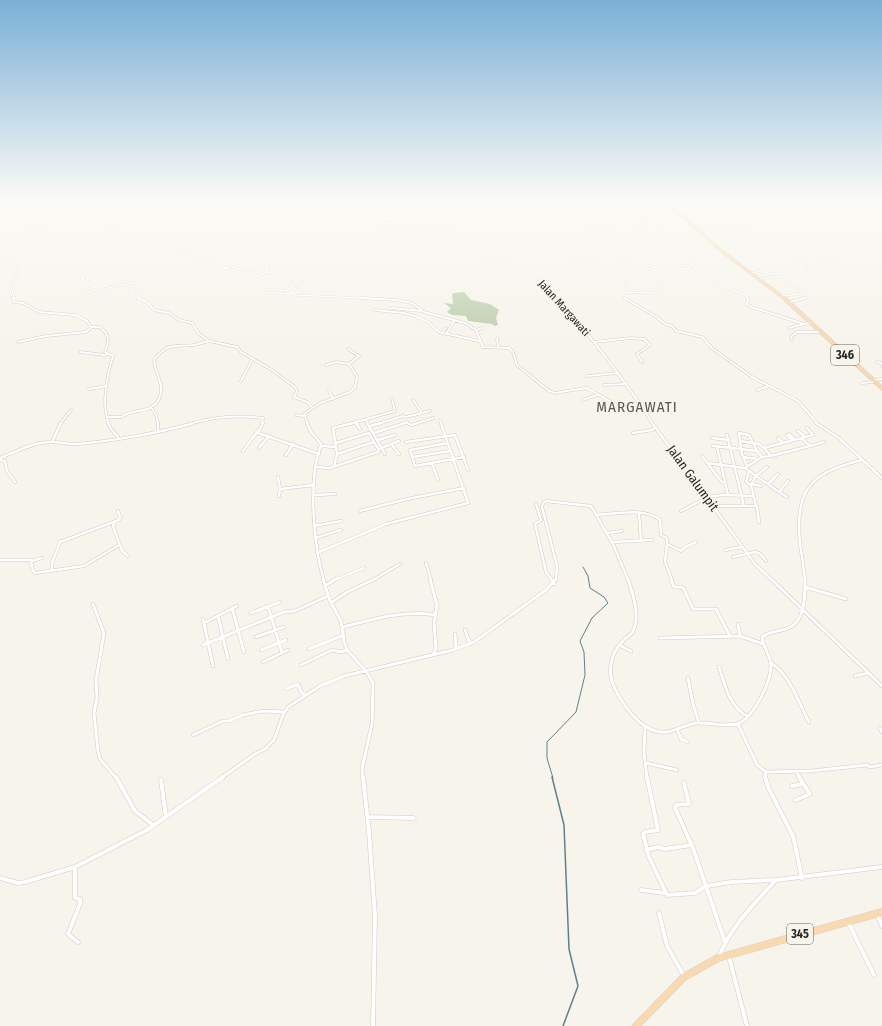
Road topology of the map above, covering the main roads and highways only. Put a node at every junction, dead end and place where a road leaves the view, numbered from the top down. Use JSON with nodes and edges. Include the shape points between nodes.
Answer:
{"nodes":[{"id":1,"x":719,"y":248,"type":"edge"},
{"id":2,"x":882,"y":388,"type":"edge"},
{"id":3,"x":879,"y":913,"type":"edge"},
{"id":4,"x":636,"y":1026,"type":"edge"}],
"edges":[{"from":1,"to":2,"type":"main road","number":"346","via":[[790,302],[808,323]]},
{"from":3,"to":4,"type":"main road","number":"345","via":[[718,958],[684,977]]}]}
